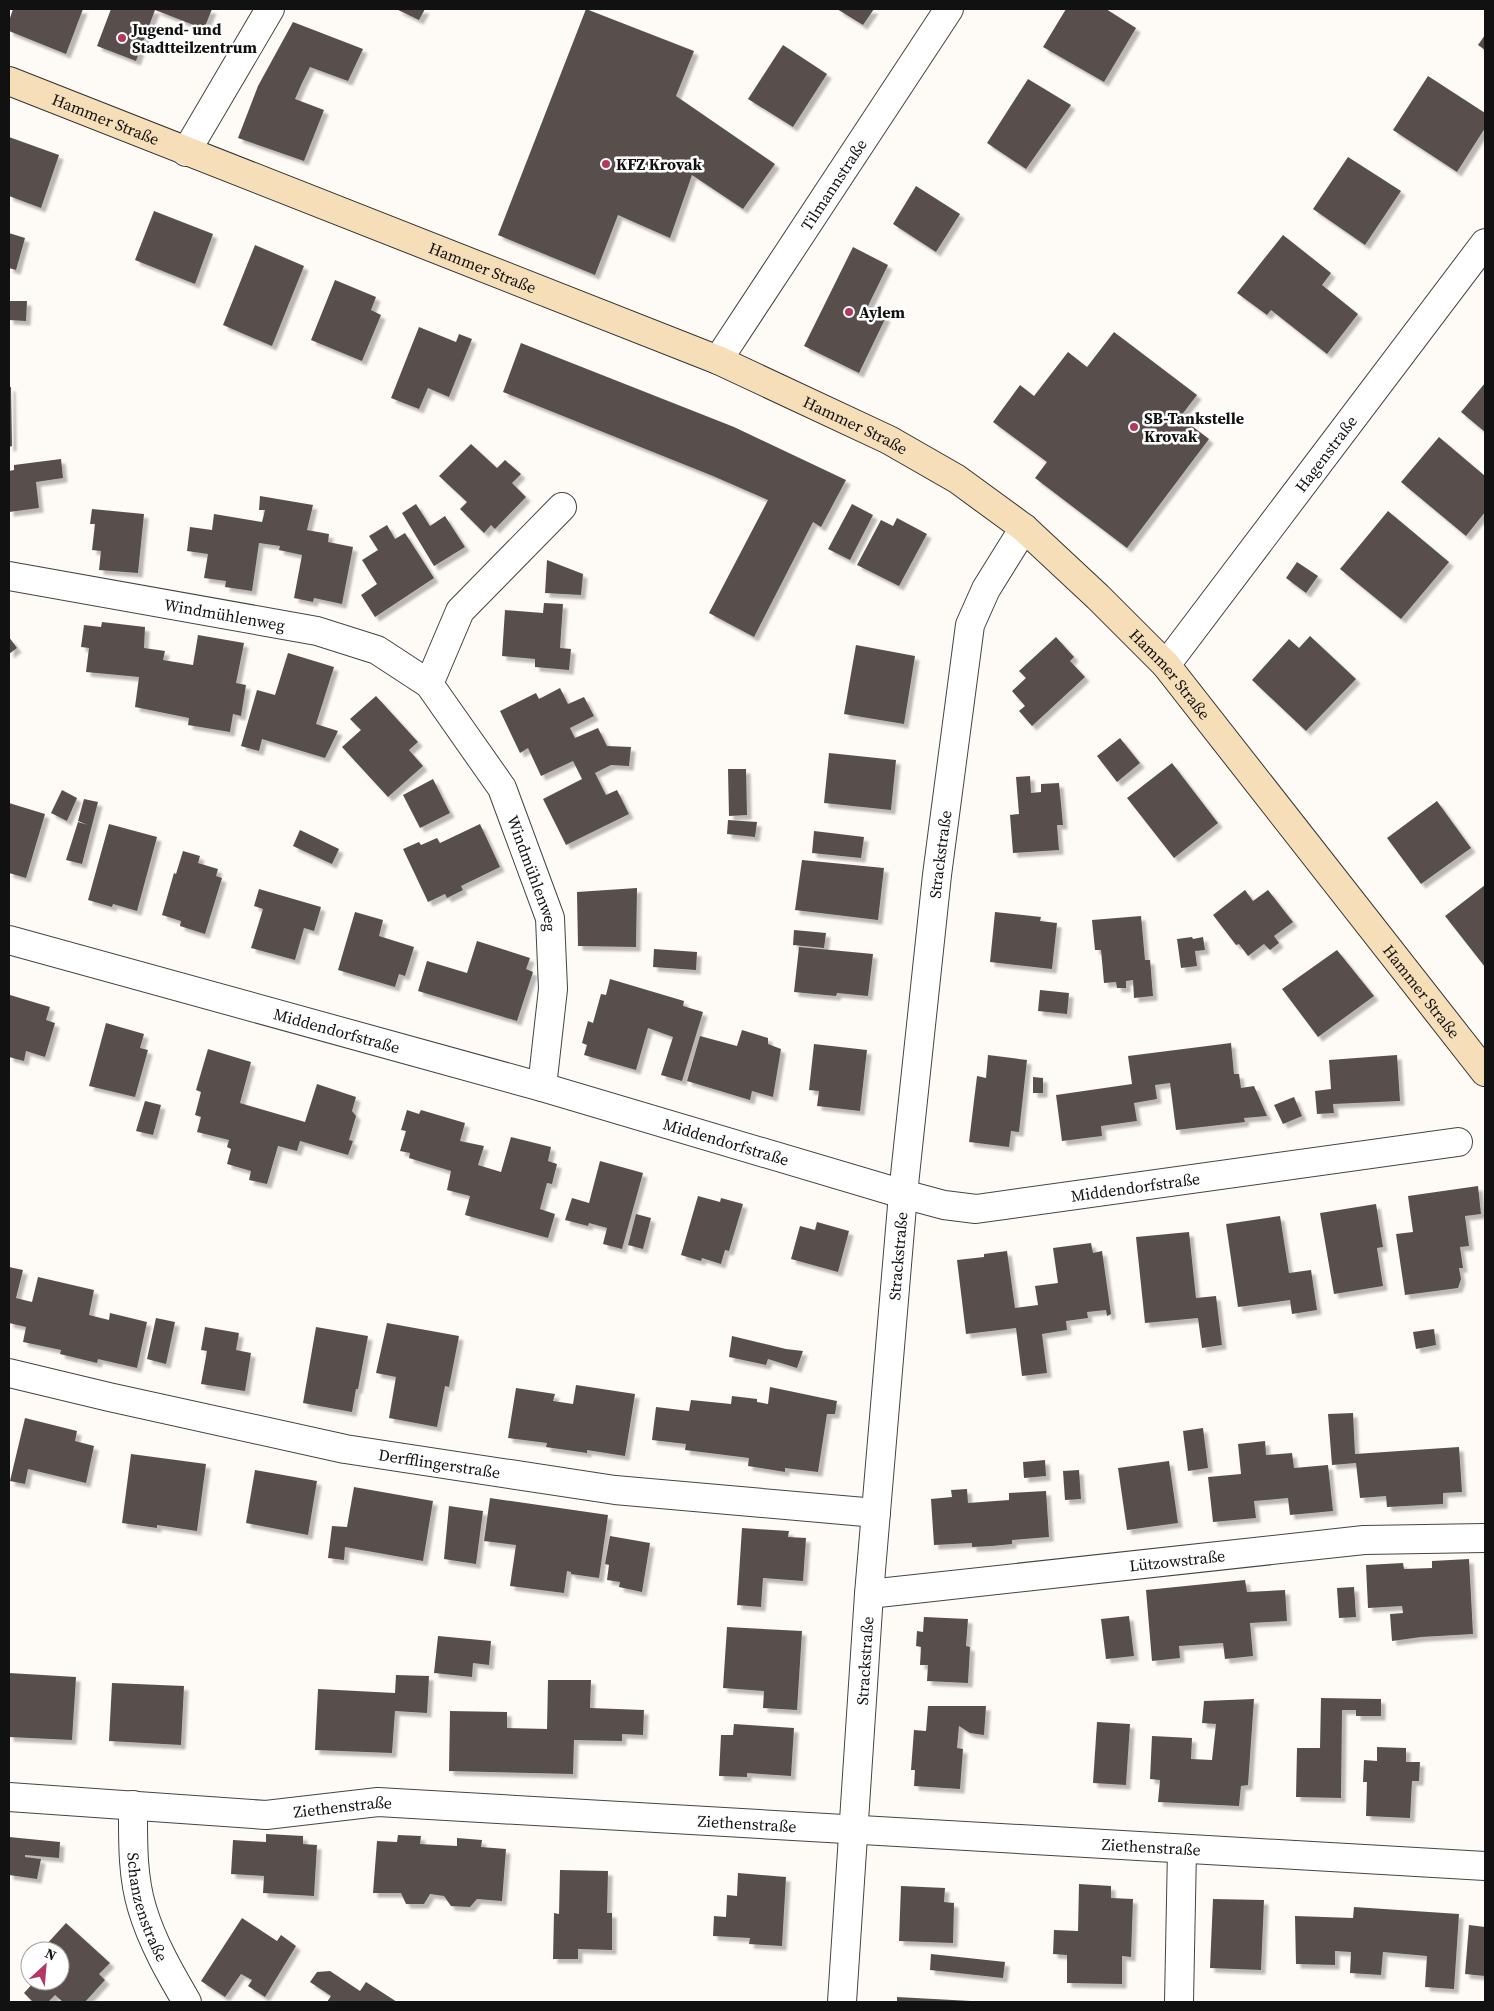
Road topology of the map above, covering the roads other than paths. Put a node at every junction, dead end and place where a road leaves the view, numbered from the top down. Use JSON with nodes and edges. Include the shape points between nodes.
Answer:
{"nodes":[{"id":1,"x":270,"y":9,"type":"edge"},
{"id":2,"x":949,"y":9,"type":"edge"},
{"id":3,"x":9,"y":81,"type":"edge"},
{"id":4,"x":186,"y":152,"type":"junction"},
{"id":5,"x":1485,"y":243,"type":"edge"},
{"id":6,"x":718,"y":360,"type":"junction"},
{"id":7,"x":562,"y":507,"type":"dead end"},
{"id":8,"x":1024,"y":528,"type":"junction"},
{"id":9,"x":9,"y":576,"type":"edge"},
{"id":10,"x":1166,"y":665,"type":"junction"},
{"id":11,"x":429,"y":684,"type":"junction"},
{"id":12,"x":9,"y":940,"type":"edge"},
{"id":13,"x":1485,"y":1072,"type":"edge"},
{"id":14,"x":542,"y":1087,"type":"junction"},
{"id":15,"x":1458,"y":1142,"type":"dead end"},
{"id":16,"x":902,"y":1194,"type":"junction"},
{"id":17,"x":9,"y":1373,"type":"edge"},
{"id":18,"x":876,"y":1513,"type":"junction"},
{"id":19,"x":1485,"y":1538,"type":"edge"},
{"id":20,"x":870,"y":1594,"type":"junction"},
{"id":21,"x":9,"y":1797,"type":"edge"},
{"id":22,"x":133,"y":1805,"type":"junction"},
{"id":23,"x":853,"y":1830,"type":"junction"},
{"id":24,"x":1182,"y":1849,"type":"junction"},
{"id":25,"x":1485,"y":1866,"type":"edge"},
{"id":26,"x":187,"y":2002,"type":"edge"},
{"id":27,"x":842,"y":2002,"type":"edge"},
{"id":28,"x":1179,"y":2002,"type":"edge"}],
"edges":[{"from":1,"to":4,"type":"street"},
{"from":2,"to":6,"type":"street","name":"Tilmannstraße"},
{"from":3,"to":4,"type":"main road","name":"Hammer Straße"},
{"from":4,"to":6,"type":"main road","name":"Hammer Straße"},
{"from":5,"to":10,"type":"street","name":"Hagenstraße"},
{"from":6,"to":8,"type":"main road","name":"Hammer Straße","via":[[889,440],[957,479]]},
{"from":7,"to":11,"type":"street","via":[[460,611]]},
{"from":8,"to":10,"type":"main road","name":"Hammer Straße"},
{"from":8,"to":16,"type":"street","name":"Strackstraße","via":[[986,589],[970,625],[937,876]]},
{"from":9,"to":11,"type":"street","name":"Windmühlenweg","via":[[317,631],[377,650]]},
{"from":10,"to":13,"type":"main road","name":"Hammer Straße"},
{"from":11,"to":14,"type":"street","name":"Windmühlenweg","via":[[502,788],[550,918],[553,989]]},
{"from":12,"to":14,"type":"street","name":"Middendorfstraße"},
{"from":14,"to":16,"type":"street","name":"Middendorfstraße"},
{"from":15,"to":16,"type":"street","name":"Middendorfstraße","via":[[976,1209]]},
{"from":16,"to":18,"type":"street","name":"Strackstraße"},
{"from":17,"to":18,"type":"street","name":"Derfflingerstraße","via":[[345,1449],[615,1490]]},
{"from":18,"to":20,"type":"street","name":"Strackstraße"},
{"from":19,"to":20,"type":"street","name":"Lützowstraße","via":[[1364,1540]]},
{"from":20,"to":23,"type":"street","name":"Strackstraße"},
{"from":21,"to":22,"type":"street","name":"Ziethenstraße"},
{"from":22,"to":23,"type":"street","name":"Ziethenstraße","via":[[266,1815],[378,1802]]},
{"from":22,"to":26,"type":"street","name":"Schanzenstraße","via":[[132,1853],[142,1908],[164,1964]]},
{"from":23,"to":24,"type":"street","name":"Ziethenstraße"},
{"from":23,"to":27,"type":"street","name":"Strackstraße"},
{"from":24,"to":25,"type":"street","name":"Ziethenstraße"},
{"from":24,"to":28,"type":"street"}]}
